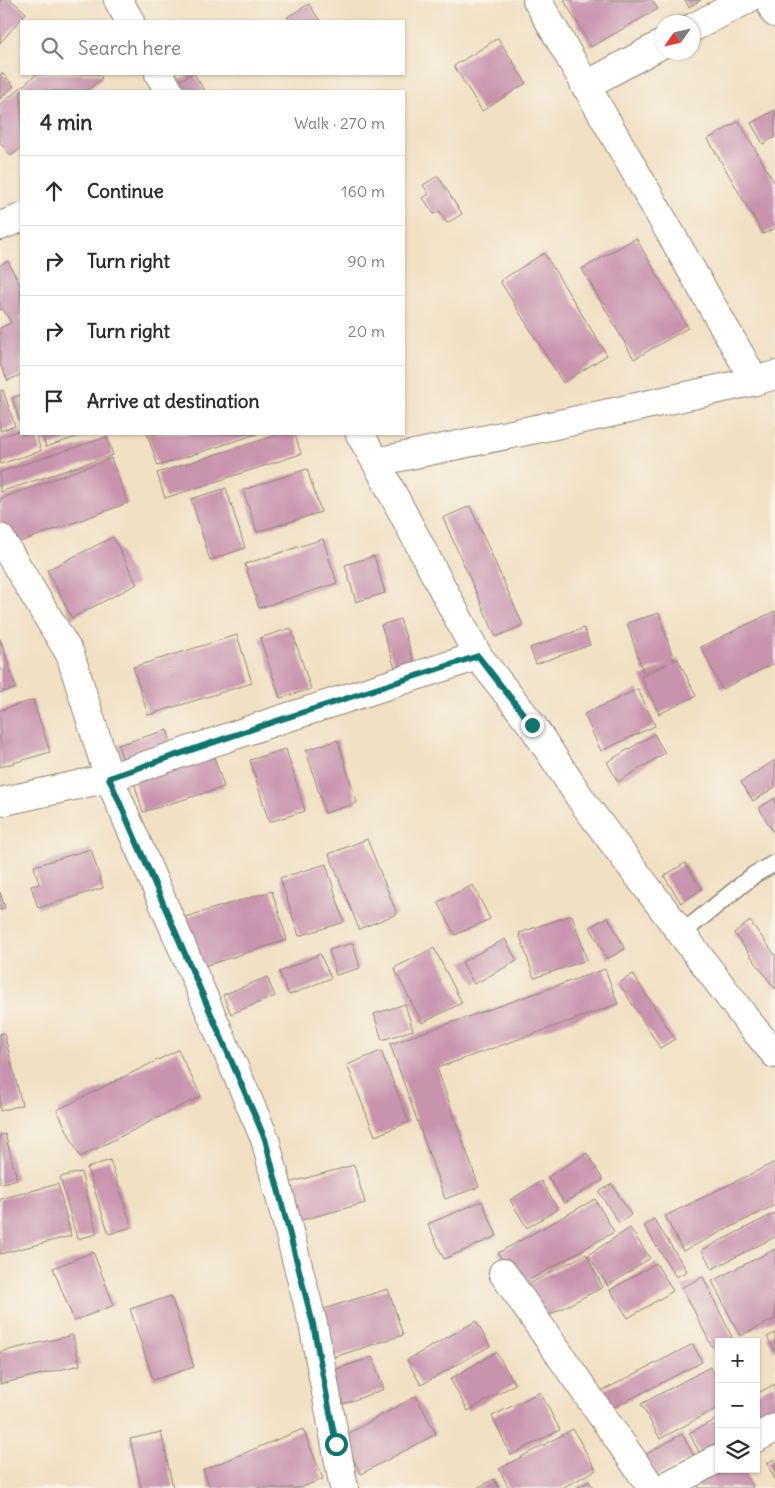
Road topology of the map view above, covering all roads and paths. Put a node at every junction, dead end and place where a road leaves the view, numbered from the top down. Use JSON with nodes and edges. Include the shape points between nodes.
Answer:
{"nodes":[{"id":1,"x":118,"y":0,"type":"edge"},
{"id":2,"x":537,"y":0,"type":"edge"},
{"id":3,"x":746,"y":0,"type":"edge"},
{"id":4,"x":770,"y":0,"type":"edge"},
{"id":5,"x":775,"y":13,"type":"edge"},
{"id":6,"x":129,"y":20,"type":"edge"},
{"id":7,"x":700,"y":24,"type":"edge"},
{"id":8,"x":655,"y":48,"type":"edge"},
{"id":9,"x":160,"y":75,"type":"edge"},
{"id":10,"x":585,"y":86,"type":"junction"},
{"id":11,"x":168,"y":90,"type":"edge"},
{"id":12,"x":20,"y":218,"type":"edge"},
{"id":13,"x":0,"y":226,"type":"edge"},
{"id":14,"x":765,"y":378,"type":"edge"},
{"id":15,"x":361,"y":435,"type":"edge"},
{"id":16,"x":376,"y":462,"type":"junction"},
{"id":17,"x":0,"y":538,"type":"edge"},
{"id":18,"x":478,"y":656,"type":"junction"},
{"id":19,"x":109,"y":778,"type":"junction"},
{"id":20,"x":0,"y":802,"type":"edge"},
{"id":21,"x":775,"y":863,"type":"edge"},
{"id":22,"x":682,"y":933,"type":"junction"},
{"id":23,"x":775,"y":1054,"type":"edge"},
{"id":24,"x":502,"y":1273,"type":"dead end"},
{"id":25,"x":775,"y":1428,"type":"edge"},
{"id":26,"x":760,"y":1436,"type":"edge"},
{"id":27,"x":715,"y":1460,"type":"edge"},
{"id":28,"x":344,"y":1488,"type":"edge"},
{"id":29,"x":652,"y":1488,"type":"edge"},
{"id":30,"x":664,"y":1488,"type":"edge"}],
"edges":[{"from":1,"to":6,"type":"street"},
{"from":2,"to":10,"type":"street"},
{"from":3,"to":7,"type":"street"},
{"from":4,"to":5,"type":"street"},
{"from":8,"to":10,"type":"street"},
{"from":9,"to":11,"type":"street"},
{"from":10,"to":14,"type":"street"},
{"from":12,"to":13,"type":"street"},
{"from":14,"to":16,"type":"street"},
{"from":15,"to":16,"type":"street"},
{"from":16,"to":18,"type":"street"},
{"from":17,"to":19,"type":"street","via":[[70,654]]},
{"from":18,"to":19,"type":"street"},
{"from":18,"to":22,"type":"street","via":[[532,725],[585,805]]},
{"from":19,"to":20,"type":"street"},
{"from":19,"to":28,"type":"street","via":[[265,1139],[313,1324]]},
{"from":21,"to":22,"type":"lane","via":[[755,874]]},
{"from":22,"to":23,"type":"street"},
{"from":24,"to":29,"type":"street"},
{"from":25,"to":26,"type":"street"},
{"from":27,"to":30,"type":"street"}]}
